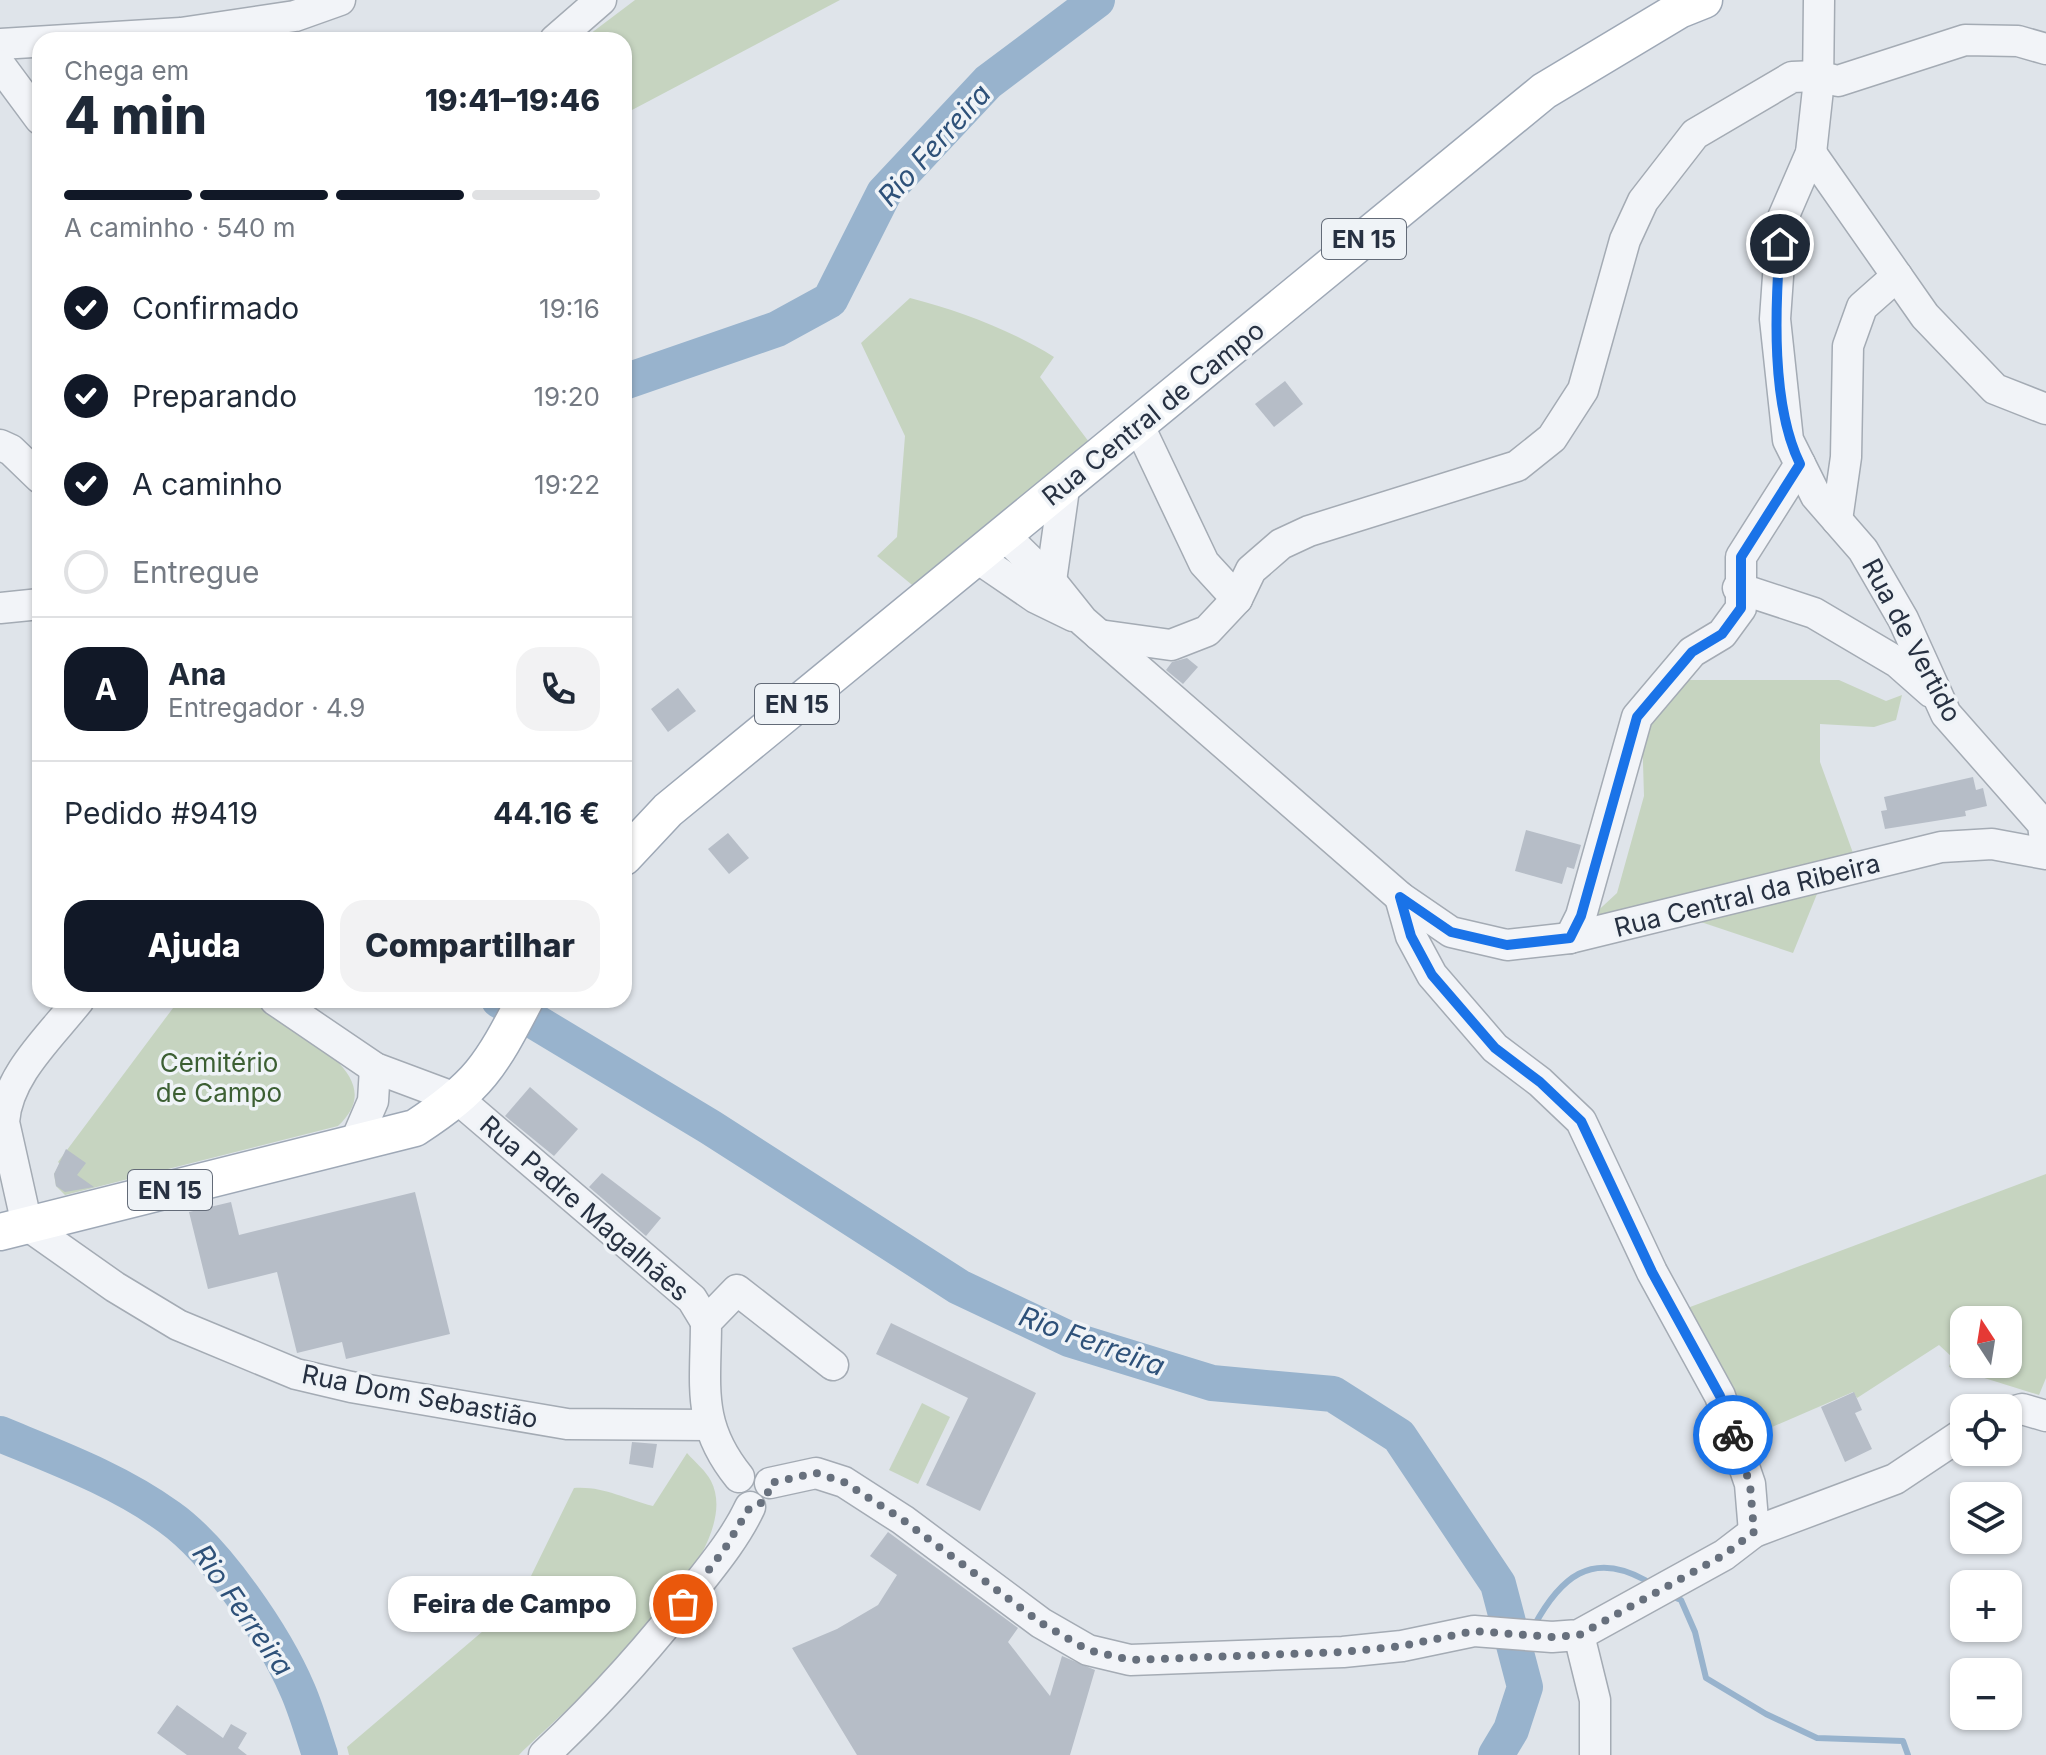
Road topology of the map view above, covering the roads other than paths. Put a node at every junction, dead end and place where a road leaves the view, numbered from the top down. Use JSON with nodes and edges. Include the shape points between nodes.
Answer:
{"nodes":[{"id":1,"x":340,"y":0,"type":"edge"},
{"id":2,"x":601,"y":0,"type":"edge"},
{"id":3,"x":1704,"y":0,"type":"edge"},
{"id":4,"x":1819,"y":0,"type":"edge"},
{"id":5,"x":188,"y":32,"type":"edge"},
{"id":6,"x":564,"y":32,"type":"edge"},
{"id":7,"x":32,"y":42,"type":"edge"},
{"id":8,"x":0,"y":44,"type":"edge"},
{"id":9,"x":2046,"y":49,"type":"edge"},
{"id":10,"x":0,"y":65,"type":"edge"},
{"id":11,"x":1817,"y":76,"type":"junction"},
{"id":12,"x":32,"y":108,"type":"edge"},
{"id":13,"x":1811,"y":153,"type":"junction"},
{"id":14,"x":1897,"y":276,"type":"junction"},
{"id":15,"x":2046,"y":409,"type":"edge"},
{"id":16,"x":1139,"y":426,"type":"junction"},
{"id":17,"x":0,"y":445,"type":"edge"},
{"id":18,"x":1800,"y":464,"type":"junction"},
{"id":19,"x":32,"y":470,"type":"edge"},
{"id":20,"x":1064,"y":489,"type":"junction"},
{"id":21,"x":1837,"y":520,"type":"junction"},
{"id":22,"x":989,"y":546,"type":"junction"},
{"id":23,"x":1051,"y":581,"type":"junction"},
{"id":24,"x":1738,"y":588,"type":"junction"},
{"id":25,"x":1237,"y":599,"type":"junction"},
{"id":26,"x":32,"y":605,"type":"edge"},
{"id":27,"x":0,"y":608,"type":"edge"},
{"id":28,"x":1091,"y":628,"type":"junction"},
{"id":29,"x":1940,"y":700,"type":"junction"},
{"id":30,"x":632,"y":848,"type":"edge"},
{"id":31,"x":2046,"y":852,"type":"edge"},
{"id":32,"x":1400,"y":897,"type":"junction"},
{"id":33,"x":1570,"y":938,"type":"junction"},
{"id":34,"x":73,"y":1008,"type":"edge"},
{"id":35,"x":287,"y":1008,"type":"edge"},
{"id":36,"x":521,"y":1008,"type":"edge"},
{"id":37,"x":375,"y":1068,"type":"junction"},
{"id":38,"x":458,"y":1099,"type":"junction"},
{"id":39,"x":354,"y":1145,"type":"junction"},
{"id":40,"x":13,"y":1229,"type":"edge"},
{"id":41,"x":706,"y":1322,"type":"junction"},
{"id":42,"x":833,"y":1365,"type":"dead end"},
{"id":43,"x":2022,"y":1409,"type":"edge"},
{"id":44,"x":2046,"y":1416,"type":"edge"},
{"id":45,"x":709,"y":1425,"type":"junction"},
{"id":46,"x":1950,"y":1442,"type":"edge"},
{"id":47,"x":739,"y":1477,"type":"junction"},
{"id":48,"x":770,"y":1483,"type":"junction"},
{"id":49,"x":750,"y":1507,"type":"junction"},
{"id":50,"x":1754,"y":1532,"type":"junction"},
{"id":51,"x":1565,"y":1636,"type":"junction"},
{"id":52,"x":544,"y":1755,"type":"edge"},
{"id":53,"x":1595,"y":1755,"type":"edge"}],
"edges":[{"from":1,"to":5,"type":"street","via":[[295,16]]},
{"from":2,"to":6,"type":"street"},
{"from":3,"to":16,"type":"main road","name":"Rua Central de Campo","number":"EN 15","via":[[1544,91]]},
{"from":4,"to":11,"type":"street","name":"Rua de Vertido"},
{"from":7,"to":8,"type":"street"},
{"from":9,"to":11,"type":"street","via":[[2018,41],[1965,40],[1838,81]]},
{"from":10,"to":12,"type":"street"},
{"from":11,"to":13,"type":"street","name":"Rua de Vertido"},
{"from":11,"to":25,"type":"street","via":[[1792,77],[1695,134],[1643,201],[1625,240],[1583,390],[1552,438],[1517,466],[1281,544],[1251,570]]},
{"from":13,"to":14,"type":"street"},
{"from":13,"to":18,"type":"street","name":"Rua de Vertido","via":[[1782,220],[1775,319],[1788,440]]},
{"from":14,"to":15,"type":"street","via":[[1925,316],[1995,389]]},
{"from":14,"to":21,"type":"street","via":[[1862,307],[1848,346],[1846,457]]},
{"from":16,"to":20,"type":"main road","name":"Rua Central de Campo","number":"EN 15"},
{"from":16,"to":25,"type":"street","via":[[1204,563]]},
{"from":17,"to":19,"type":"street"},
{"from":18,"to":21,"type":"street","name":"Rua de Vertido","via":[[1816,496]]},
{"from":18,"to":24,"type":"street","via":[[1741,557]]},
{"from":20,"to":22,"type":"main road","name":"Rua Central de Campo","number":"EN 15"},
{"from":20,"to":23,"type":"street"},
{"from":21,"to":29,"type":"street","name":"Rua de Vertido","via":[[1863,550],[1903,619]]},
{"from":22,"to":23,"type":"street","name":"Rua Central da Ribeira"},
{"from":22,"to":28,"type":"street","name":"Rua Central da Ribeira","via":[[1036,598]]},
{"from":22,"to":30,"type":"main road","name":"Rua Central de Campo","number":"EN 15","via":[[668,810]]},
{"from":23,"to":28,"type":"street","name":"Rua Central da Ribeira"},
{"from":24,"to":29,"type":"street","via":[[1814,613],[1897,662]]},
{"from":24,"to":33,"type":"street","via":[[1741,608],[1722,634],[1692,652],[1637,717],[1581,916]]},
{"from":25,"to":28,"type":"street","via":[[1207,631],[1171,645]]},
{"from":26,"to":27,"type":"street"},
{"from":28,"to":32,"type":"street","name":"Rua Central da Ribeira"},
{"from":29,"to":31,"type":"street","name":"Rua de Vertido","via":[[1946,714],[2043,824]]},
{"from":31,"to":33,"type":"street","name":"Rua Central da Ribeira","via":[[1992,844],[1941,847]]},
{"from":32,"to":33,"type":"street","name":"Rua Central da Ribeira","via":[[1451,932],[1507,945]]},
{"from":32,"to":50,"type":"street","via":[[1411,936],[1432,975],[1495,1048],[1581,1121],[1652,1272],[1720,1396],[1750,1484]]},
{"from":34,"to":40,"type":"street","via":[[20,1075],[5,1104]]},
{"from":35,"to":37,"type":"street"},
{"from":36,"to":38,"type":"main road","number":"EN 15","via":[[494,1059]]},
{"from":37,"to":38,"type":"street"},
{"from":37,"to":39,"type":"street","via":[[373,1101]]},
{"from":38,"to":39,"type":"main road","number":"EN 15","via":[[415,1128]]},
{"from":38,"to":41,"type":"street","name":"Rua Padre Magalhães","via":[[692,1299]]},
{"from":39,"to":40,"type":"main road","number":"EN 15"},
{"from":40,"to":45,"type":"street","name":"Rua Dom Sebastião","via":[[178,1325],[296,1374],[567,1424]]},
{"from":41,"to":42,"type":"street","via":[[737,1290]]},
{"from":41,"to":45,"type":"street"},
{"from":43,"to":44,"type":"street"},
{"from":45,"to":47,"type":"street","via":[[714,1443]]},
{"from":46,"to":50,"type":"street","via":[[1895,1479]]},
{"from":47,"to":48,"type":"street","via":[[754,1471]]},
{"from":47,"to":49,"type":"street","via":[[736,1498]]},
{"from":48,"to":49,"type":"street","via":[[766,1501]]},
{"from":48,"to":51,"type":"street","via":[[816,1473],[844,1482],[1041,1623],[1088,1650],[1130,1660],[1343,1652],[1474,1631]]},
{"from":49,"to":52,"type":"street","via":[[674,1615],[609,1693]]},
{"from":50,"to":51,"type":"street","via":[[1724,1555]]},
{"from":51,"to":53,"type":"street","via":[[1595,1700]]}]}
